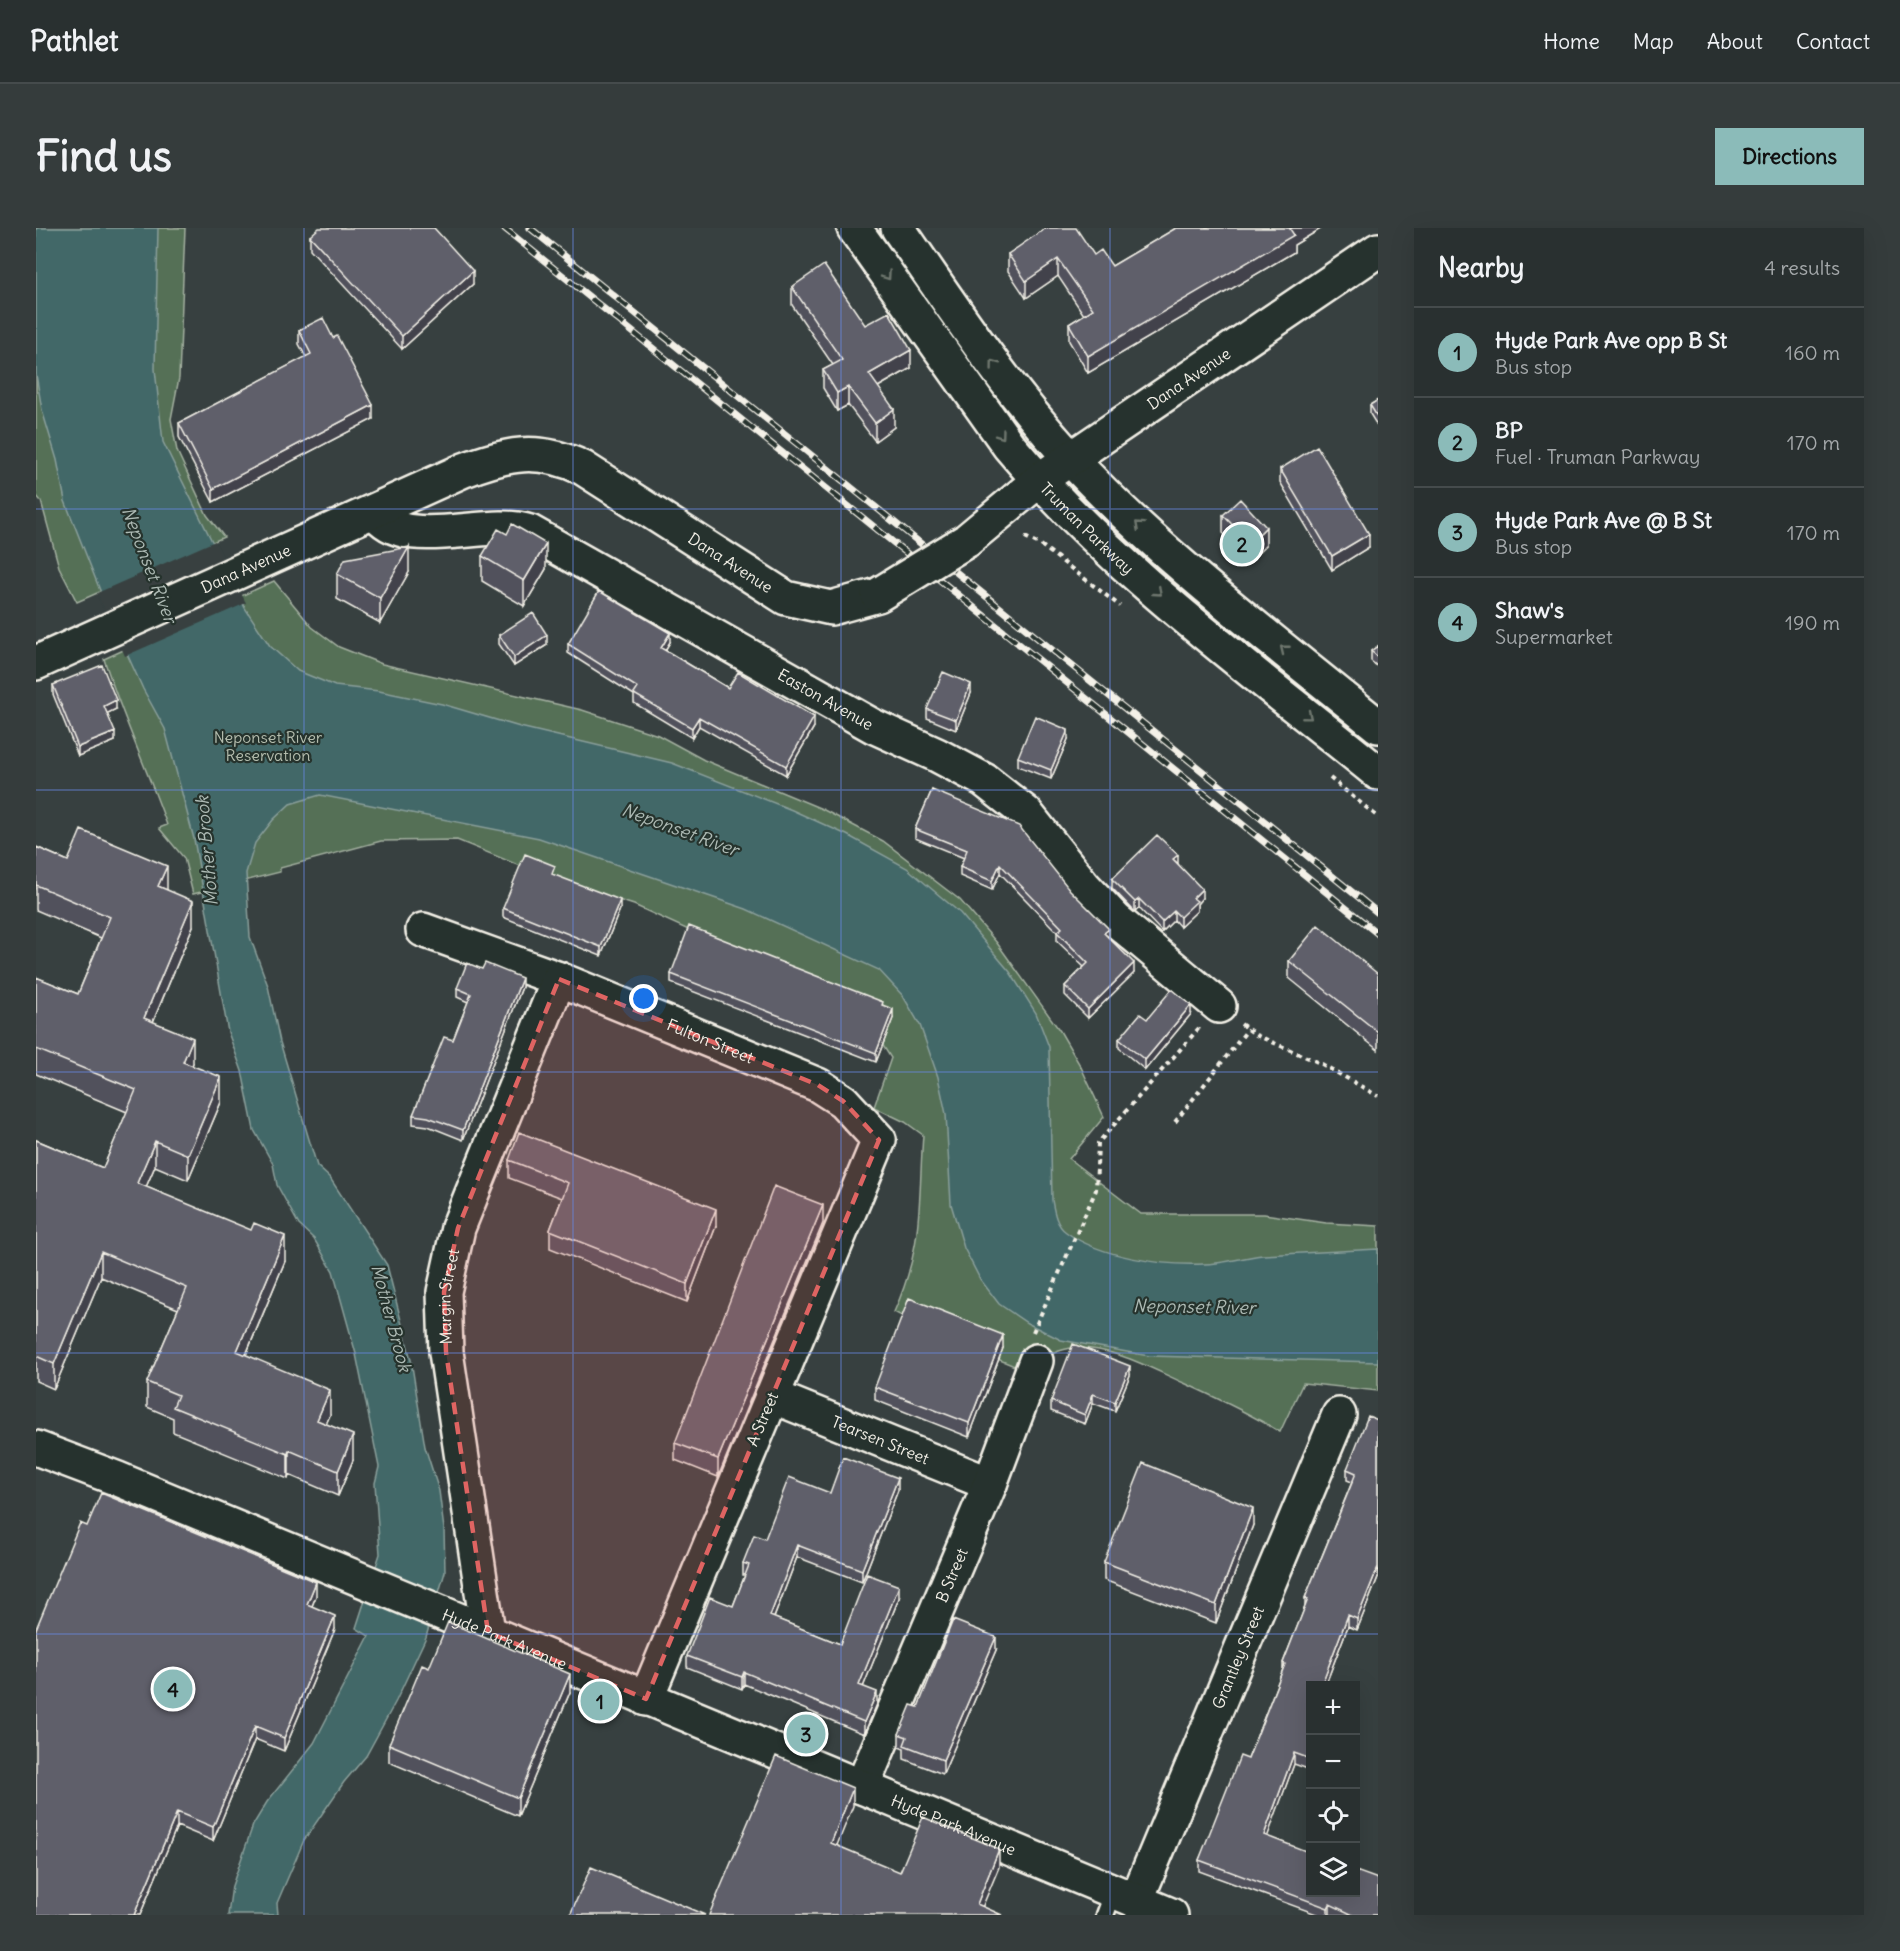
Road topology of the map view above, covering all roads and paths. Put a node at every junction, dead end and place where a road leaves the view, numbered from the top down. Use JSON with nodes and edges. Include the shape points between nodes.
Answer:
{"nodes":[{"id":1,"x":854,"y":228,"type":"edge"},
{"id":2,"x":898,"y":228,"type":"edge"},
{"id":3,"x":1378,"y":250,"type":"edge"},
{"id":4,"x":1071,"y":459,"type":"junction"},
{"id":5,"x":1039,"y":480,"type":"junction"},
{"id":6,"x":375,"y":511,"type":"junction"},
{"id":7,"x":36,"y":663,"type":"edge"},
{"id":8,"x":1378,"y":726,"type":"edge"},
{"id":9,"x":1378,"y":773,"type":"edge"},
{"id":10,"x":423,"y":930,"type":"dead end"},
{"id":11,"x":560,"y":979,"type":"junction"},
{"id":12,"x":1219,"y":1006,"type":"junction"},
{"id":13,"x":1248,"y":1029,"type":"junction"},
{"id":14,"x":1378,"y":1096,"type":"edge"},
{"id":15,"x":1175,"y":1122,"type":"dead end"},
{"id":16,"x":879,"y":1140,"type":"joint"},
{"id":17,"x":1033,"y":1351,"type":"joint"},
{"id":18,"x":772,"y":1396,"type":"junction"},
{"id":19,"x":1339,"y":1415,"type":"dead end"},
{"id":20,"x":36,"y":1448,"type":"edge"},
{"id":21,"x":990,"y":1484,"type":"junction"},
{"id":22,"x":488,"y":1632,"type":"junction"},
{"id":23,"x":646,"y":1699,"type":"junction"},
{"id":24,"x":862,"y":1787,"type":"junction"},
{"id":25,"x":1118,"y":1902,"type":"edge"},
{"id":26,"x":1171,"y":1915,"type":"edge"}],
"edges":[{"from":1,"to":5,"type":"street","name":"Truman Parkway","one_way":true,"via":[[1010,447]]},
{"from":4,"to":2,"type":"street","one_way":true,"via":[[973,337]]},
{"from":3,"to":4,"type":"street","name":"Dana Avenue"},
{"from":4,"to":5,"type":"street","name":"Dana Avenue"},
{"from":8,"to":4,"type":"street","one_way":true,"via":[[1202,580]]},
{"from":5,"to":6,"type":"street","name":"Dana Avenue","bridge":true,"via":[[966,541],[878,595],[831,608],[786,597],[599,477],[554,457],[524,454],[492,459]]},
{"from":5,"to":9,"type":"street","name":"Truman Parkway","one_way":true,"via":[[1077,520],[1180,612]]},
{"from":6,"to":7,"type":"street","name":"Dana Avenue"},
{"from":6,"to":12,"type":"street","name":"Easton Avenue","via":[[388,525],[411,531],[507,526],[530,532],[873,726],[984,780],[1026,813],[1116,921]]},
{"from":10,"to":11,"type":"street","name":"Fulton Street"},
{"from":11,"to":16,"type":"street","name":"Fulton Street","via":[[818,1086],[843,1101]]},
{"from":11,"to":22,"type":"street","name":"Margin Street","via":[[458,1228],[444,1292],[446,1352]]},
{"from":12,"to":13,"type":"path"},
{"from":12,"to":17,"type":"path","via":[[1098,1143],[1097,1184]]},
{"from":13,"to":14,"type":"path"},
{"from":13,"to":15,"type":"path"},
{"from":16,"to":18,"type":"street","name":"A Street"},
{"from":17,"to":21,"type":"street","name":"B Street"},
{"from":18,"to":21,"type":"street","name":"Tearsen Street"},
{"from":18,"to":23,"type":"street","name":"A Street"},
{"from":19,"to":25,"type":"street","name":"Grantley Street"},
{"from":20,"to":22,"type":"street","name":"Hyde Park Avenue"},
{"from":21,"to":24,"type":"street","name":"B Street"},
{"from":22,"to":23,"type":"street","name":"Hyde Park Avenue"},
{"from":23,"to":24,"type":"street","name":"Hyde Park Avenue"},
{"from":24,"to":25,"type":"street","name":"Hyde Park Avenue"},
{"from":25,"to":26,"type":"street","name":"Hyde Park Avenue"}]}
